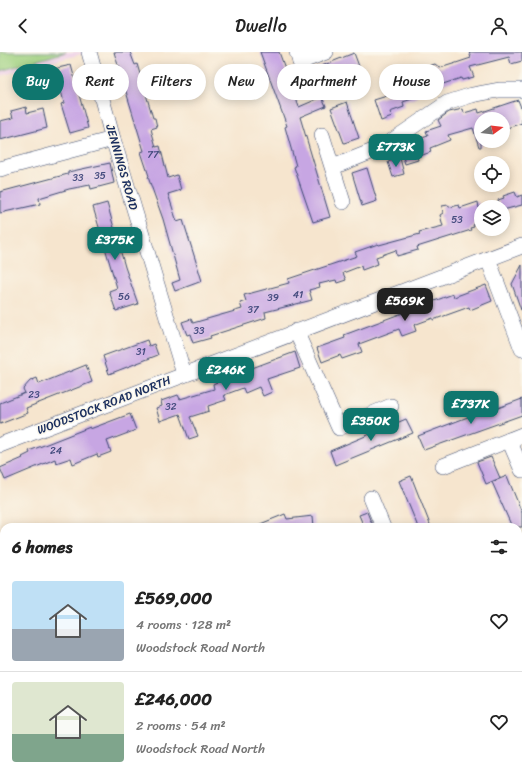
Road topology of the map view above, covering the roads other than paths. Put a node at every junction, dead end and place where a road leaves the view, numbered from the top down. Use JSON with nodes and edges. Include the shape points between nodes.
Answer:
{"nodes":[{"id":1,"x":89,"y":52,"type":"edge"},
{"id":2,"x":326,"y":52,"type":"edge"},
{"id":3,"x":299,"y":57,"type":"edge"},
{"id":4,"x":522,"y":90,"type":"edge"},
{"id":5,"x":322,"y":135,"type":"dead end"},
{"id":6,"x":113,"y":139,"type":"junction"},
{"id":7,"x":333,"y":167,"type":"junction"},
{"id":8,"x":0,"y":169,"type":"edge"},
{"id":9,"x":343,"y":202,"type":"dead end"},
{"id":10,"x":522,"y":246,"type":"edge"},
{"id":11,"x":488,"y":259,"type":"junction"},
{"id":12,"x":296,"y":331,"type":"junction"},
{"id":13,"x":522,"y":349,"type":"edge"},
{"id":14,"x":184,"y":374,"type":"junction"},
{"id":15,"x":391,"y":406,"type":"dead end"},
{"id":16,"x":516,"y":438,"type":"edge"},
{"id":17,"x":0,"y":445,"type":"edge"},
{"id":18,"x":443,"y":466,"type":"dead end"},
{"id":19,"x":522,"y":470,"type":"edge"},
{"id":20,"x":371,"y":498,"type":"dead end"},
{"id":21,"x":381,"y":523,"type":"edge"}],
"edges":[{"from":1,"to":6,"type":"street","name":"JENNINGS ROAD"},
{"from":2,"to":3,"type":"street"},
{"from":4,"to":7,"type":"street","via":[[499,90],[447,103],[383,147]]},
{"from":5,"to":7,"type":"street"},
{"from":6,"to":8,"type":"street"},
{"from":6,"to":14,"type":"street","name":"JENNINGS ROAD"},
{"from":7,"to":9,"type":"street"},
{"from":10,"to":11,"type":"street","name":"WOODSTOCK ROAD NORTH"},
{"from":11,"to":12,"type":"street","name":"WOODSTOCK ROAD NORTH"},
{"from":11,"to":13,"type":"street"},
{"from":12,"to":14,"type":"street","name":"WOODSTOCK ROAD NORTH"},
{"from":12,"to":15,"type":"street","via":[[335,431]]},
{"from":14,"to":17,"type":"street","name":"WOODSTOCK ROAD NORTH"},
{"from":16,"to":18,"type":"street"},
{"from":16,"to":19,"type":"street"},
{"from":20,"to":21,"type":"street"}]}
